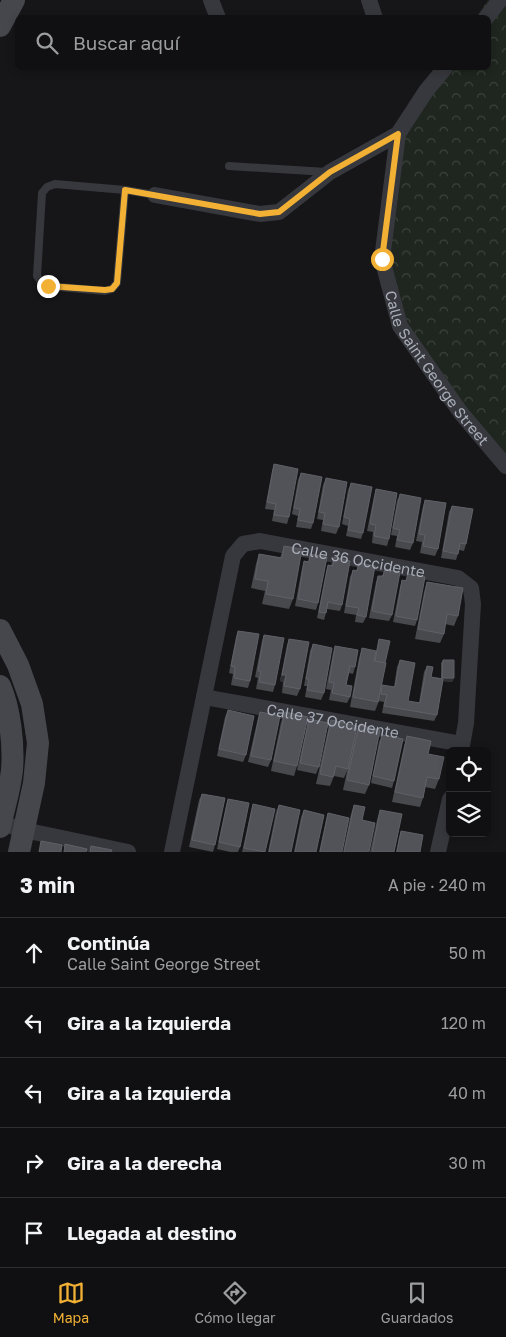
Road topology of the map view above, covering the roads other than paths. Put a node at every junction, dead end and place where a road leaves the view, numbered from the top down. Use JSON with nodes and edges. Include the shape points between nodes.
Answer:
{"nodes":[{"id":1,"x":14,"y":0,"type":"edge"},
{"id":2,"x":211,"y":0,"type":"edge"},
{"id":3,"x":369,"y":0,"type":"edge"},
{"id":4,"x":500,"y":0,"type":"edge"},
{"id":5,"x":217,"y":15,"type":"edge"},
{"id":6,"x":374,"y":15,"type":"edge"},
{"id":7,"x":488,"y":15,"type":"edge"},
{"id":8,"x":0,"y":26,"type":"edge"},
{"id":9,"x":443,"y":70,"type":"edge"},
{"id":10,"x":398,"y":134,"type":"junction"},
{"id":11,"x":229,"y":166,"type":"dead end"},
{"id":12,"x":330,"y":172,"type":"junction"},
{"id":13,"x":125,"y":190,"type":"junction"},
{"id":14,"x":155,"y":195,"type":"joint"},
{"id":15,"x":506,"y":466,"type":"edge"},
{"id":16,"x":0,"y":630,"type":"edge"},
{"id":17,"x":0,"y":686,"type":"edge"},
{"id":18,"x":204,"y":697,"type":"junction"},
{"id":19,"x":456,"y":747,"type":"edge"},
{"id":20,"x":461,"y":747,"type":"edge"},
{"id":21,"x":446,"y":817,"type":"edge"},
{"id":22,"x":0,"y":824,"type":"edge"},
{"id":23,"x":24,"y":830,"type":"junction"},
{"id":24,"x":19,"y":852,"type":"edge"},
{"id":25,"x":128,"y":852,"type":"edge"},
{"id":26,"x":172,"y":852,"type":"edge"},
{"id":27,"x":438,"y":852,"type":"edge"}],
"edges":[{"from":1,"to":8,"type":"street"},
{"from":2,"to":5,"type":"street"},
{"from":3,"to":6,"type":"street"},
{"from":4,"to":7,"type":"street"},
{"from":9,"to":10,"type":"street","name":"Calle Saint George Street"},
{"from":10,"to":12,"type":"street"},
{"from":10,"to":15,"type":"street","name":"Calle Saint George Street","via":[[382,259],[400,326],[461,413]]},
{"from":11,"to":12,"type":"lane"},
{"from":12,"to":14,"type":"street","via":[[279,212],[260,214]]},
{"from":13,"to":13,"type":"lane","via":[[54,184],[47,187],[42,193],[37,276],[42,283],[112,289],[117,283]]},
{"from":13,"to":14,"type":"lane"},
{"from":16,"to":23,"type":"street","via":[[18,665],[32,704],[38,743]]},
{"from":17,"to":22,"type":"street","via":[[11,730],[12,770]]},
{"from":18,"to":19,"type":"street","name":"Calle 37 Occidente"},
{"from":18,"to":20,"type":"street","name":"Calle 36 Occidente","via":[[233,556],[243,544],[260,541],[458,578],[471,588],[473,604],[466,723]]},
{"from":18,"to":26,"type":"street"},
{"from":21,"to":27,"type":"street"},
{"from":22,"to":23,"type":"street"},
{"from":23,"to":24,"type":"street"},
{"from":23,"to":25,"type":"street"}]}
